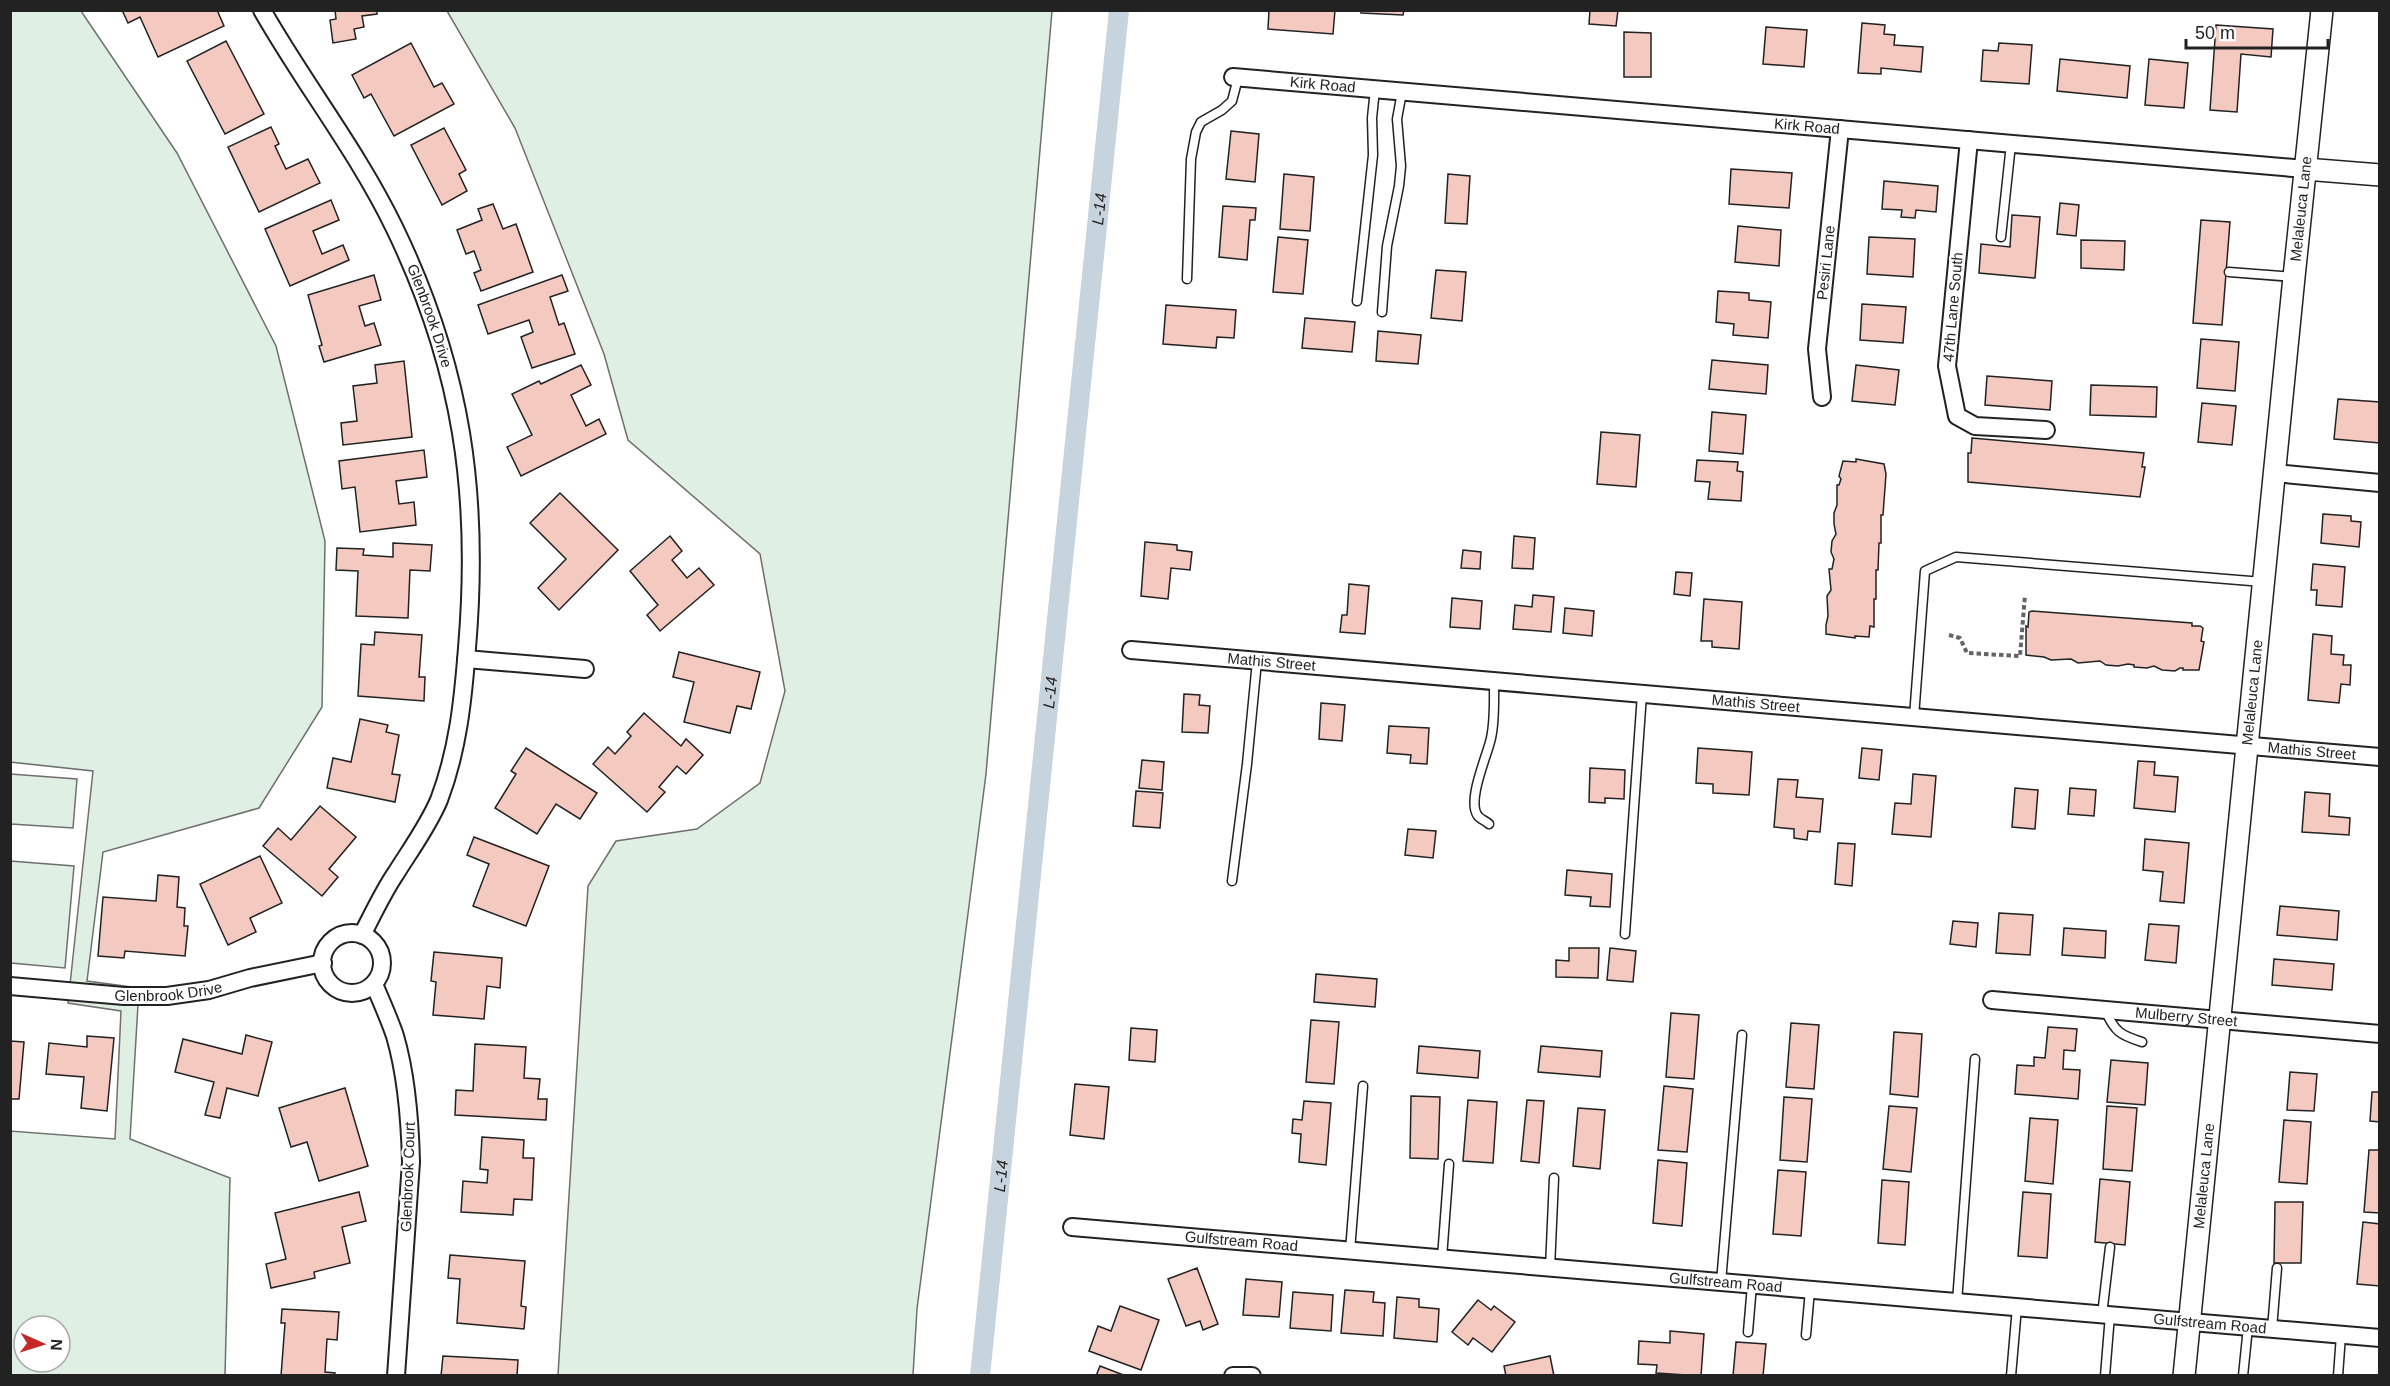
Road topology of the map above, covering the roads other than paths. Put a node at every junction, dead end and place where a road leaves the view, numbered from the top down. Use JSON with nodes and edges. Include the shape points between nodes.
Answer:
{"nodes":[{"id":1,"x":262,"y":10,"type":"edge"},
{"id":2,"x":2322,"y":10,"type":"edge"},
{"id":3,"x":1236,"y":78,"type":"joint"},
{"id":4,"x":1375,"y":89,"type":"junction"},
{"id":5,"x":1402,"y":92,"type":"junction"},
{"id":6,"x":1840,"y":129,"type":"junction"},
{"id":7,"x":1969,"y":140,"type":"junction"},
{"id":8,"x":2011,"y":144,"type":"junction"},
{"id":9,"x":2305,"y":169,"type":"junction"},
{"id":10,"x":2379,"y":175,"type":"edge"},
{"id":11,"x":2001,"y":237,"type":"dead end"},
{"id":12,"x":2229,"y":272,"type":"dead end"},
{"id":13,"x":2294,"y":277,"type":"junction"},
{"id":14,"x":1187,"y":279,"type":"dead end"},
{"id":15,"x":1357,"y":301,"type":"dead end"},
{"id":16,"x":1382,"y":312,"type":"dead end"},
{"id":17,"x":1822,"y":397,"type":"dead end"},
{"id":18,"x":2046,"y":430,"type":"dead end"},
{"id":19,"x":2274,"y":473,"type":"junction"},
{"id":20,"x":2379,"y":483,"type":"edge"},
{"id":21,"x":2263,"y":582,"type":"junction"},
{"id":22,"x":1131,"y":650,"type":"dead end"},
{"id":23,"x":466,"y":659,"type":"junction"},
{"id":24,"x":1257,"y":661,"type":"junction"},
{"id":25,"x":585,"y":669,"type":"dead end"},
{"id":26,"x":1494,"y":681,"type":"junction"},
{"id":27,"x":1642,"y":694,"type":"junction"},
{"id":28,"x":1914,"y":717,"type":"junction"},
{"id":29,"x":2247,"y":745,"type":"junction"},
{"id":30,"x":2379,"y":756,"type":"edge"},
{"id":31,"x":1489,"y":824,"type":"dead end"},
{"id":32,"x":1232,"y":881,"type":"dead end"},
{"id":33,"x":1625,"y":934,"type":"dead end"},
{"id":34,"x":362,"y":935,"type":"junction"},
{"id":35,"x":323,"y":963,"type":"junction"},
{"id":36,"x":374,"y":984,"type":"junction"},
{"id":37,"x":10,"y":986,"type":"edge"},
{"id":38,"x":1992,"y":999,"type":"dead end"},
{"id":39,"x":2105,"y":1010,"type":"junction"},
{"id":40,"x":2219,"y":1021,"type":"junction"},
{"id":41,"x":1742,"y":1035,"type":"dead end"},
{"id":42,"x":2379,"y":1035,"type":"edge"},
{"id":43,"x":2142,"y":1042,"type":"dead end"},
{"id":44,"x":1974,"y":1059,"type":"dead end"},
{"id":45,"x":1363,"y":1086,"type":"dead end"},
{"id":46,"x":1449,"y":1164,"type":"dead end"},
{"id":47,"x":1554,"y":1178,"type":"dead end"},
{"id":48,"x":1072,"y":1227,"type":"dead end"},
{"id":49,"x":2110,"y":1246,"type":"dead end"},
{"id":50,"x":1350,"y":1251,"type":"junction"},
{"id":51,"x":1442,"y":1258,"type":"junction"},
{"id":52,"x":1550,"y":1268,"type":"junction"},
{"id":53,"x":2277,"y":1268,"type":"dead end"},
{"id":54,"x":1721,"y":1282,"type":"junction"},
{"id":55,"x":1752,"y":1285,"type":"junction"},
{"id":56,"x":1810,"y":1290,"type":"junction"},
{"id":57,"x":1957,"y":1302,"type":"junction"},
{"id":58,"x":2017,"y":1307,"type":"junction"},
{"id":59,"x":2106,"y":1315,"type":"junction"},
{"id":60,"x":2189,"y":1322,"type":"junction"},
{"id":61,"x":2248,"y":1327,"type":"junction"},
{"id":62,"x":2272,"y":1329,"type":"junction"},
{"id":63,"x":1748,"y":1332,"type":"dead end"},
{"id":64,"x":1806,"y":1335,"type":"dead end"},
{"id":65,"x":2341,"y":1335,"type":"junction"},
{"id":66,"x":2379,"y":1338,"type":"edge"},
{"id":67,"x":396,"y":1376,"type":"edge"},
{"id":68,"x":1233,"y":1376,"type":"edge"},
{"id":69,"x":1252,"y":1376,"type":"edge"},
{"id":70,"x":2011,"y":1376,"type":"edge"},
{"id":71,"x":2105,"y":1376,"type":"edge"},
{"id":72,"x":2184,"y":1376,"type":"edge"},
{"id":73,"x":2243,"y":1376,"type":"edge"},
{"id":74,"x":2338,"y":1376,"type":"edge"}],
"edges":[{"from":1,"to":23,"type":"street","name":"Glenbrook Drive","via":[[374,189],[418,279],[438,334],[460,423],[470,502],[472,559]]},
{"from":2,"to":9,"type":"street","name":"Melaleuca Lane"},
{"from":3,"to":4,"type":"street","name":"Kirk Road"},
{"from":3,"to":14,"type":"lane","via":[[1232,101],[1201,122],[1196,132],[1191,159]]},
{"from":4,"to":5,"type":"street","name":"Kirk Road"},
{"from":4,"to":15,"type":"lane"},
{"from":5,"to":6,"type":"street","name":"Kirk Road"},
{"from":5,"to":16,"type":"lane","via":[[1397,119],[1401,166],[1387,246]]},
{"from":6,"to":7,"type":"street","name":"Kirk Road"},
{"from":6,"to":17,"type":"street","name":"Pesiri Lane","via":[[1817,349]]},
{"from":7,"to":8,"type":"street","name":"Kirk Road"},
{"from":7,"to":18,"type":"street","name":"47th Lane South","via":[[1947,366],[1956,416],[1975,426]]},
{"from":8,"to":9,"type":"street","name":"Kirk Road"},
{"from":8,"to":11,"type":"lane"},
{"from":9,"to":10,"type":"street","name":"Kirk Road"},
{"from":9,"to":13,"type":"street","name":"Melaleuca Lane"},
{"from":12,"to":13,"type":"lane"},
{"from":13,"to":19,"type":"street","name":"Melaleuca Lane"},
{"from":19,"to":20,"type":"street"},
{"from":19,"to":21,"type":"street","name":"Melaleuca Lane"},
{"from":21,"to":28,"type":"lane","via":[[1956,557],[1925,571]]},
{"from":21,"to":29,"type":"street","name":"Melaleuca Lane"},
{"from":22,"to":24,"type":"street","name":"Mathis Street"},
{"from":23,"to":25,"type":"street"},
{"from":23,"to":34,"type":"street","name":"Glenbrook Drive","via":[[452,762],[438,802]]},
{"from":24,"to":26,"type":"street","name":"Mathis Street"},
{"from":24,"to":32,"type":"lane"},
{"from":26,"to":27,"type":"street","name":"Mathis Street"},
{"from":26,"to":31,"type":"lane","via":[[1491,739],[1475,801],[1478,816]]},
{"from":27,"to":28,"type":"street","name":"Mathis Street"},
{"from":27,"to":33,"type":"lane"},
{"from":28,"to":29,"type":"street","name":"Mathis Street"},
{"from":29,"to":30,"type":"street","name":"Mathis Street"},
{"from":29,"to":40,"type":"street","name":"Melaleuca Lane"},
{"from":34,"to":35,"type":"street","via":[[352,933],[333,940],[326,948]]},
{"from":34,"to":36,"type":"street","via":[[371,940],[382,957]]},
{"from":35,"to":36,"type":"street","via":[[326,977],[339,990],[358,993]]},
{"from":35,"to":37,"type":"street","name":"Glenbrook Drive","via":[[167,996]]},
{"from":36,"to":67,"type":"street","name":"Glenbrook Court","via":[[394,1034],[411,1130]]},
{"from":38,"to":39,"type":"street","name":"Mulberry Street"},
{"from":39,"to":40,"type":"street","name":"Mulberry Street"},
{"from":39,"to":43,"type":"lane","via":[[2113,1028]]},
{"from":40,"to":42,"type":"street","name":"Mulberry Street"},
{"from":40,"to":60,"type":"street","name":"Melaleuca Lane"},
{"from":41,"to":54,"type":"lane"},
{"from":44,"to":57,"type":"lane"},
{"from":45,"to":50,"type":"lane"},
{"from":46,"to":51,"type":"lane"},
{"from":47,"to":52,"type":"lane"},
{"from":48,"to":50,"type":"street","name":"Gulfstream Road"},
{"from":49,"to":59,"type":"lane"},
{"from":50,"to":51,"type":"street","name":"Gulfstream Road"},
{"from":51,"to":52,"type":"street","name":"Gulfstream Road"},
{"from":52,"to":54,"type":"street","name":"Gulfstream Road"},
{"from":53,"to":62,"type":"lane"},
{"from":54,"to":55,"type":"street","name":"Gulfstream Road"},
{"from":55,"to":56,"type":"street","name":"Gulfstream Road"},
{"from":55,"to":63,"type":"lane"},
{"from":56,"to":57,"type":"street","name":"Gulfstream Road"},
{"from":56,"to":64,"type":"lane"},
{"from":57,"to":58,"type":"street","name":"Gulfstream Road"},
{"from":58,"to":59,"type":"street","name":"Gulfstream Road"},
{"from":58,"to":70,"type":"lane"},
{"from":59,"to":60,"type":"street","name":"Gulfstream Road"},
{"from":59,"to":71,"type":"lane"},
{"from":60,"to":61,"type":"street","name":"Gulfstream Road"},
{"from":60,"to":72,"type":"street","name":"Melaleuca Lane"},
{"from":61,"to":62,"type":"street","name":"Gulfstream Road"},
{"from":61,"to":73,"type":"lane"},
{"from":62,"to":65,"type":"street","name":"Gulfstream Road"},
{"from":65,"to":66,"type":"street","name":"Gulfstream Road"},
{"from":65,"to":74,"type":"lane"},
{"from":68,"to":69,"type":"street"}]}
